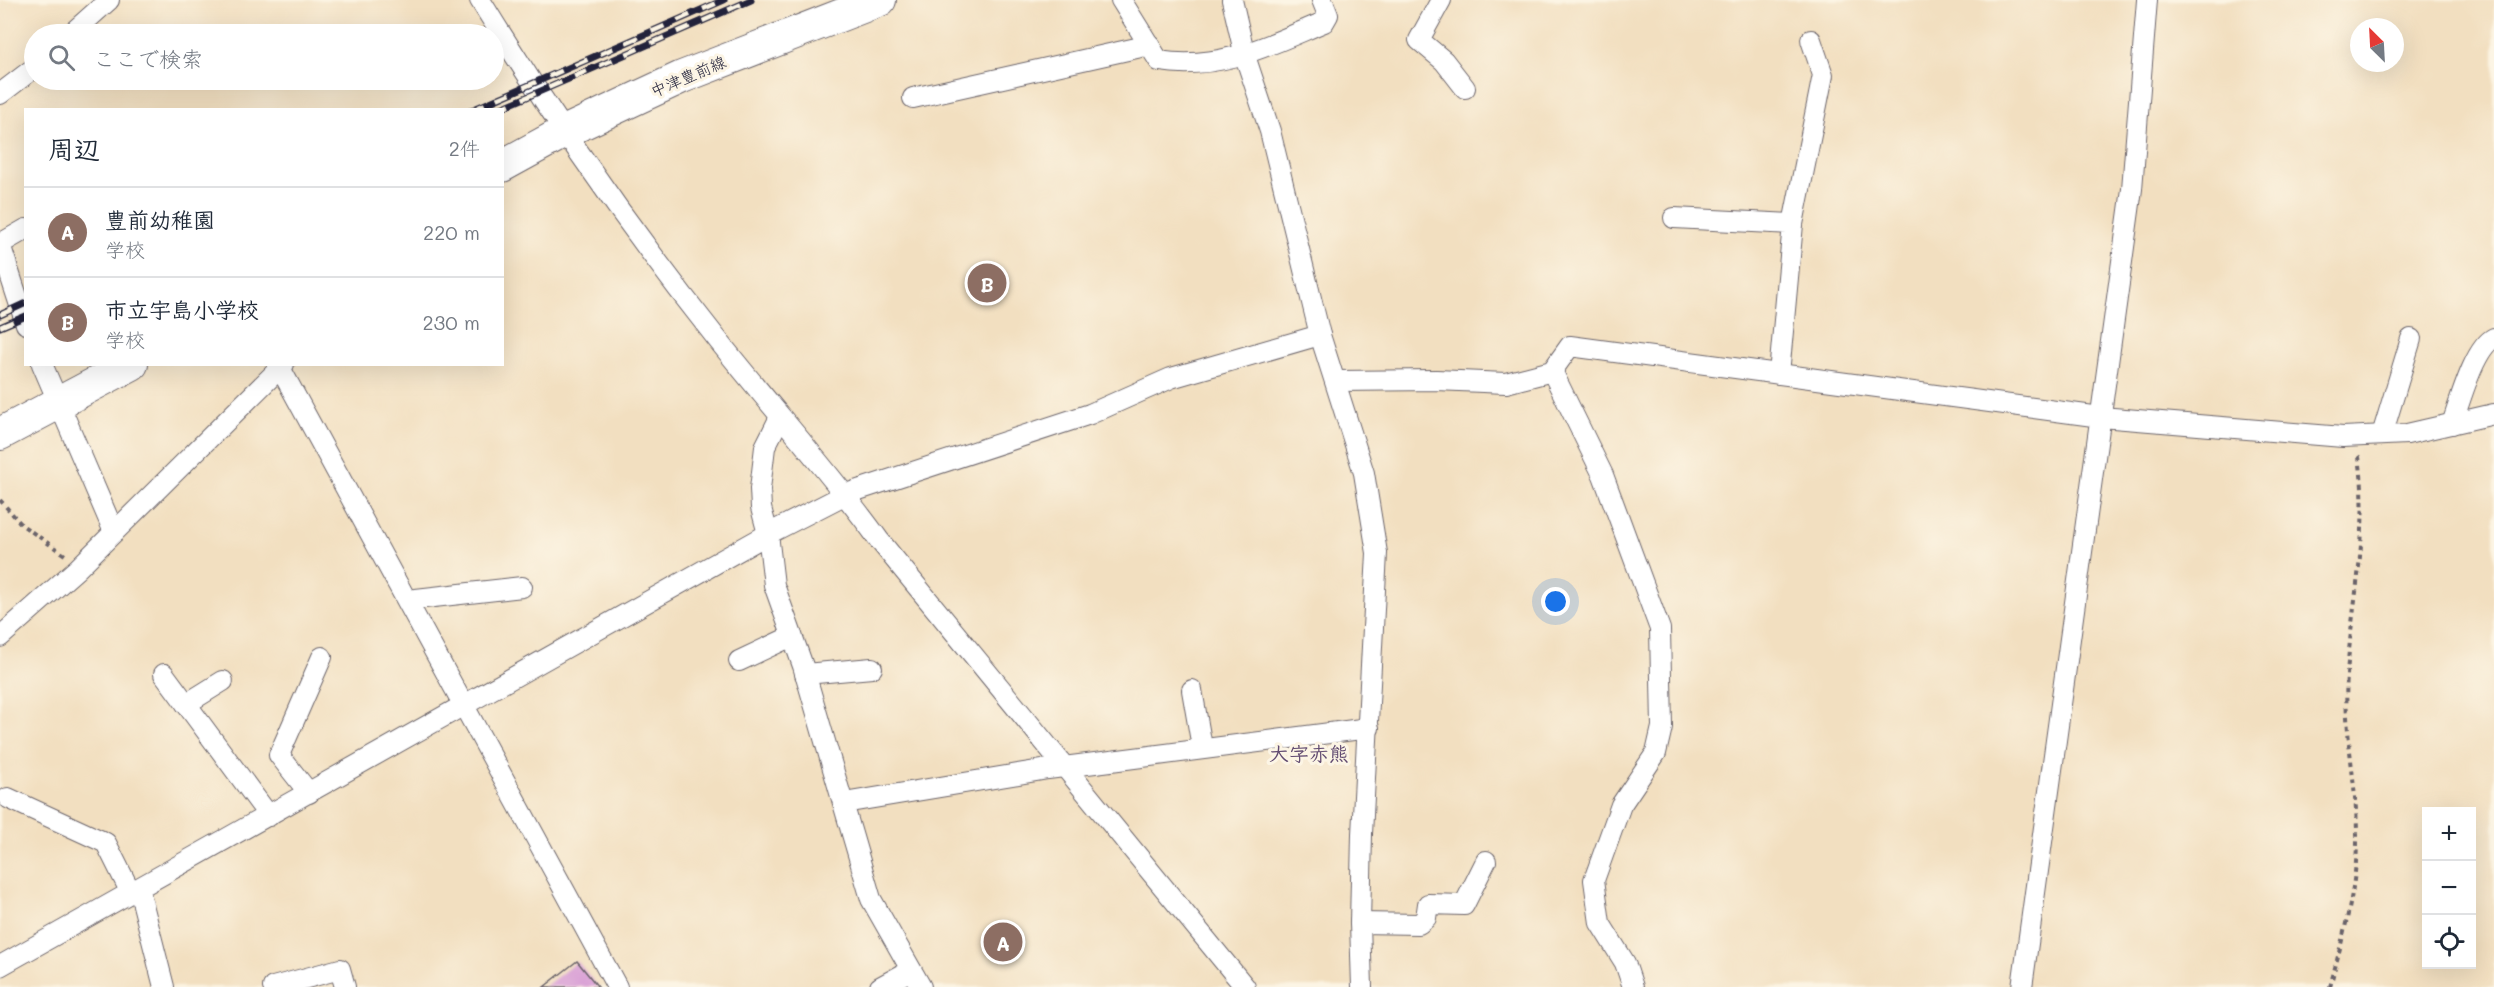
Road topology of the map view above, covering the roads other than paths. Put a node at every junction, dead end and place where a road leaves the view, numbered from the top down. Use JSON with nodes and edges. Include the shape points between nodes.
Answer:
{"nodes":[{"id":1,"x":109,"y":0,"type":"edge"},
{"id":2,"x":480,"y":0,"type":"edge"},
{"id":3,"x":880,"y":0,"type":"edge"},
{"id":4,"x":1121,"y":0,"type":"edge"},
{"id":5,"x":1232,"y":0,"type":"edge"},
{"id":6,"x":1322,"y":0,"type":"edge"},
{"id":7,"x":1441,"y":0,"type":"edge"},
{"id":8,"x":2147,"y":0,"type":"edge"},
{"id":9,"x":82,"y":24,"type":"edge"},
{"id":10,"x":495,"y":24,"type":"edge"},
{"id":11,"x":504,"y":38,"type":"edge"},
{"id":12,"x":1811,"y":40,"type":"dead end"},
{"id":13,"x":1150,"y":45,"type":"junction"},
{"id":14,"x":1245,"y":56,"type":"junction"},
{"id":15,"x":24,"y":76,"type":"edge"},
{"id":16,"x":1466,"y":88,"type":"dead end"},
{"id":17,"x":0,"y":94,"type":"edge"},
{"id":18,"x":913,"y":98,"type":"dead end"},
{"id":19,"x":564,"y":132,"type":"junction"},
{"id":20,"x":504,"y":165,"type":"edge"},
{"id":21,"x":1674,"y":218,"type":"dead end"},
{"id":22,"x":1793,"y":224,"type":"junction"},
{"id":23,"x":24,"y":230,"type":"edge"},
{"id":24,"x":0,"y":244,"type":"edge"},
{"id":25,"x":24,"y":318,"type":"edge"},
{"id":26,"x":1320,"y":335,"type":"junction"},
{"id":27,"x":2494,"y":338,"type":"edge"},
{"id":28,"x":2411,"y":339,"type":"dead end"},
{"id":29,"x":43,"y":366,"type":"edge"},
{"id":30,"x":128,"y":366,"type":"edge"},
{"id":31,"x":281,"y":366,"type":"edge"},
{"id":32,"x":1552,"y":371,"type":"junction"},
{"id":33,"x":1779,"y":374,"type":"junction"},
{"id":34,"x":1336,"y":381,"type":"junction"},
{"id":35,"x":57,"y":404,"type":"junction"},
{"id":36,"x":2494,"y":414,"type":"edge"},
{"id":37,"x":780,"y":417,"type":"junction"},
{"id":38,"x":2101,"y":417,"type":"junction"},
{"id":39,"x":2452,"y":424,"type":"junction"},
{"id":40,"x":0,"y":434,"type":"edge"},
{"id":41,"x":2382,"y":435,"type":"junction"},
{"id":42,"x":846,"y":494,"type":"junction"},
{"id":43,"x":114,"y":532,"type":"junction"},
{"id":44,"x":768,"y":534,"type":"junction"},
{"id":45,"x":522,"y":587,"type":"dead end"},
{"id":46,"x":407,"y":600,"type":"junction"},
{"id":47,"x":792,"y":636,"type":"junction"},
{"id":48,"x":0,"y":637,"type":"edge"},
{"id":49,"x":322,"y":657,"type":"dead end"},
{"id":50,"x":739,"y":661,"type":"dead end"},
{"id":51,"x":872,"y":668,"type":"dead end"},
{"id":52,"x":164,"y":674,"type":"dead end"},
{"id":53,"x":805,"y":674,"type":"junction"},
{"id":54,"x":223,"y":681,"type":"dead end"},
{"id":55,"x":1192,"y":690,"type":"dead end"},
{"id":56,"x":186,"y":704,"type":"junction"},
{"id":57,"x":465,"y":705,"type":"junction"},
{"id":58,"x":1369,"y":728,"type":"junction"},
{"id":59,"x":1202,"y":747,"type":"junction"},
{"id":60,"x":1068,"y":768,"type":"junction"},
{"id":61,"x":309,"y":793,"type":"junction"},
{"id":62,"x":9,"y":798,"type":"dead end"},
{"id":63,"x":844,"y":803,"type":"junction"},
{"id":64,"x":269,"y":816,"type":"junction"},
{"id":65,"x":1486,"y":861,"type":"dead end"},
{"id":66,"x":135,"y":891,"type":"junction"},
{"id":67,"x":1360,"y":923,"type":"junction"},
{"id":68,"x":0,"y":966,"type":"edge"},
{"id":69,"x":916,"y":979,"type":"edge"},
{"id":70,"x":1234,"y":984,"type":"edge"},
{"id":71,"x":164,"y":987,"type":"edge"},
{"id":72,"x":273,"y":987,"type":"edge"},
{"id":73,"x":345,"y":987,"type":"edge"},
{"id":74,"x":617,"y":987,"type":"edge"},
{"id":75,"x":880,"y":987,"type":"edge"},
{"id":76,"x":1362,"y":987,"type":"edge"},
{"id":77,"x":1633,"y":987,"type":"edge"},
{"id":78,"x":2022,"y":987,"type":"edge"}],
"edges":[{"from":1,"to":9,"type":"street"},
{"from":2,"to":10,"type":"street"},
{"from":3,"to":19,"type":"main road","name":"中津豊前線","via":[[682,77]]},
{"from":4,"to":13,"type":"street"},
{"from":5,"to":14,"type":"street"},
{"from":6,"to":14,"type":"street","via":[[1328,15],[1324,22]]},
{"from":7,"to":16,"type":"street","via":[[1419,40],[1444,61]]},
{"from":8,"to":38,"type":"street","via":[[2132,189]]},
{"from":11,"to":19,"type":"street"},
{"from":12,"to":22,"type":"street","via":[[1823,75]]},
{"from":13,"to":14,"type":"street","via":[[1159,60],[1184,65]]},
{"from":13,"to":18,"type":"street"},
{"from":14,"to":26,"type":"street","via":[[1269,131]]},
{"from":15,"to":17,"type":"street"},
{"from":19,"to":20,"type":"main road","name":"中津豊前線"},
{"from":19,"to":37,"type":"street","via":[[633,230]]},
{"from":21,"to":22,"type":"street"},
{"from":22,"to":33,"type":"street"},
{"from":23,"to":24,"type":"street"},
{"from":24,"to":25,"type":"street"},
{"from":26,"to":34,"type":"street"},
{"from":26,"to":42,"type":"street","via":[[1171,378],[1090,414]]},
{"from":27,"to":39,"type":"street","via":[[2480,352]]},
{"from":28,"to":41,"type":"street"},
{"from":29,"to":35,"type":"street"},
{"from":30,"to":35,"type":"main road"},
{"from":31,"to":43,"type":"street"},
{"from":31,"to":46,"type":"street"},
{"from":32,"to":33,"type":"street","via":[[1570,346]]},
{"from":32,"to":34,"type":"street","via":[[1506,383]]},
{"from":32,"to":77,"type":"street","via":[[1603,475],[1660,629],[1662,727],[1656,753],[1621,805],[1594,880],[1600,923],[1625,963]]},
{"from":33,"to":38,"type":"street"},
{"from":34,"to":58,"type":"street","via":[[1364,473],[1377,553]]},
{"from":35,"to":40,"type":"main road"},
{"from":35,"to":43,"type":"street"},
{"from":36,"to":39,"type":"street"},
{"from":37,"to":42,"type":"street"},
{"from":37,"to":44,"type":"street","via":[[765,447],[761,466],[761,508]]},
{"from":38,"to":41,"type":"street","via":[[2343,436]]},
{"from":38,"to":78,"type":"street"},
{"from":39,"to":41,"type":"street"},
{"from":42,"to":44,"type":"street"},
{"from":42,"to":60,"type":"street","via":[[879,540]]},
{"from":43,"to":48,"type":"street"},
{"from":44,"to":47,"type":"street","via":[[774,585]]},
{"from":44,"to":57,"type":"street"},
{"from":45,"to":46,"type":"street"},
{"from":46,"to":57,"type":"street"},
{"from":47,"to":50,"type":"street"},
{"from":47,"to":53,"type":"street"},
{"from":49,"to":61,"type":"street","via":[[279,755]]},
{"from":51,"to":53,"type":"street"},
{"from":52,"to":56,"type":"street"},
{"from":53,"to":63,"type":"street"},
{"from":54,"to":56,"type":"street"},
{"from":55,"to":59,"type":"street"},
{"from":56,"to":64,"type":"street"},
{"from":57,"to":61,"type":"street"},
{"from":57,"to":74,"type":"street"},
{"from":58,"to":59,"type":"street"},
{"from":58,"to":67,"type":"street"},
{"from":59,"to":60,"type":"street"},
{"from":60,"to":63,"type":"street"},
{"from":60,"to":70,"type":"street"},
{"from":61,"to":64,"type":"street"},
{"from":62,"to":66,"type":"street","via":[[106,843]]},
{"from":63,"to":69,"type":"street","via":[[871,899]]},
{"from":64,"to":66,"type":"street"},
{"from":65,"to":67,"type":"street","via":[[1464,905],[1428,904],[1426,918],[1419,924]]},
{"from":66,"to":68,"type":"street"},
{"from":66,"to":71,"type":"street"},
{"from":67,"to":76,"type":"street"},
{"from":69,"to":75,"type":"street"},
{"from":72,"to":73,"type":"street","via":[[340,969]]}]}
